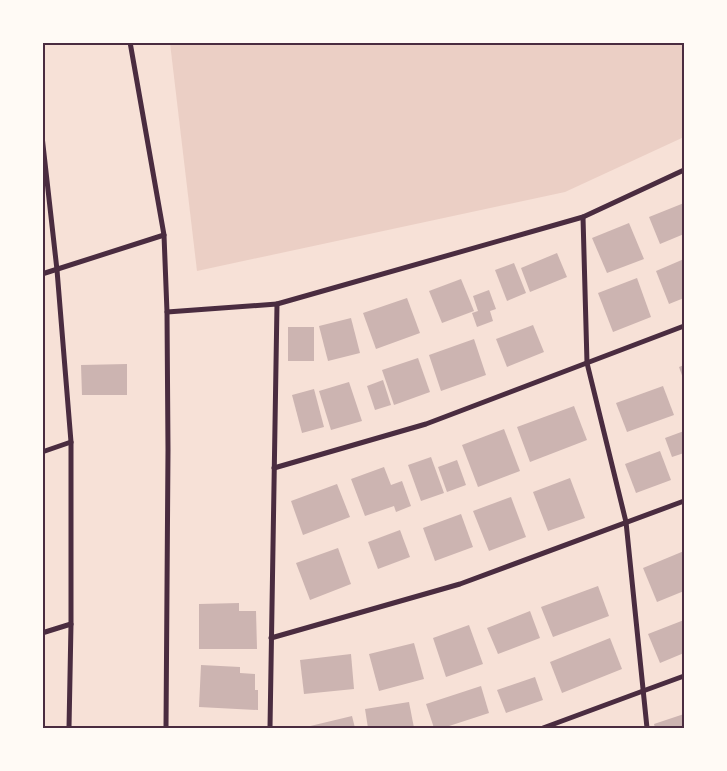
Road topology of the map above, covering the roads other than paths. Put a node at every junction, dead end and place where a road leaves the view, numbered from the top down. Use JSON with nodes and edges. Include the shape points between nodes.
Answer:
{"nodes":[{"id":1,"x":130,"y":42,"type":"edge"},
{"id":2,"x":42,"y":136,"type":"edge"},
{"id":3,"x":684,"y":170,"type":"edge"},
{"id":4,"x":583,"y":218,"type":"junction"},
{"id":5,"x":164,"y":235,"type":"junction"},
{"id":6,"x":57,"y":270,"type":"junction"},
{"id":7,"x":42,"y":274,"type":"edge"},
{"id":8,"x":277,"y":304,"type":"junction"},
{"id":9,"x":167,"y":312,"type":"junction"},
{"id":10,"x":684,"y":326,"type":"edge"},
{"id":11,"x":587,"y":363,"type":"junction"},
{"id":12,"x":71,"y":442,"type":"junction"},
{"id":13,"x":42,"y":452,"type":"edge"},
{"id":14,"x":274,"y":468,"type":"junction"},
{"id":15,"x":684,"y":501,"type":"edge"},
{"id":16,"x":626,"y":522,"type":"junction"},
{"id":17,"x":71,"y":624,"type":"junction"},
{"id":18,"x":42,"y":633,"type":"edge"},
{"id":19,"x":271,"y":638,"type":"junction"},
{"id":20,"x":684,"y":676,"type":"edge"},
{"id":21,"x":643,"y":691,"type":"junction"},
{"id":22,"x":69,"y":728,"type":"edge"},
{"id":23,"x":166,"y":728,"type":"edge"},
{"id":24,"x":270,"y":728,"type":"edge"},
{"id":25,"x":543,"y":728,"type":"edge"},
{"id":26,"x":647,"y":728,"type":"edge"}],
"edges":[{"from":1,"to":5,"type":"street"},
{"from":2,"to":6,"type":"street"},
{"from":3,"to":4,"type":"street"},
{"from":4,"to":8,"type":"street"},
{"from":4,"to":11,"type":"street"},
{"from":5,"to":6,"type":"street"},
{"from":5,"to":9,"type":"street"},
{"from":6,"to":7,"type":"street"},
{"from":6,"to":12,"type":"street"},
{"from":8,"to":9,"type":"street"},
{"from":8,"to":14,"type":"street"},
{"from":9,"to":23,"type":"street"},
{"from":10,"to":11,"type":"street"},
{"from":11,"to":14,"type":"street","via":[[426,424]]},
{"from":11,"to":16,"type":"street"},
{"from":12,"to":13,"type":"street"},
{"from":12,"to":17,"type":"street"},
{"from":14,"to":19,"type":"street"},
{"from":15,"to":16,"type":"street"},
{"from":16,"to":19,"type":"street","via":[[460,584]]},
{"from":16,"to":21,"type":"street"},
{"from":17,"to":18,"type":"street"},
{"from":17,"to":22,"type":"street"},
{"from":19,"to":24,"type":"street"},
{"from":20,"to":21,"type":"street"},
{"from":21,"to":25,"type":"street"},
{"from":21,"to":26,"type":"street"}]}
